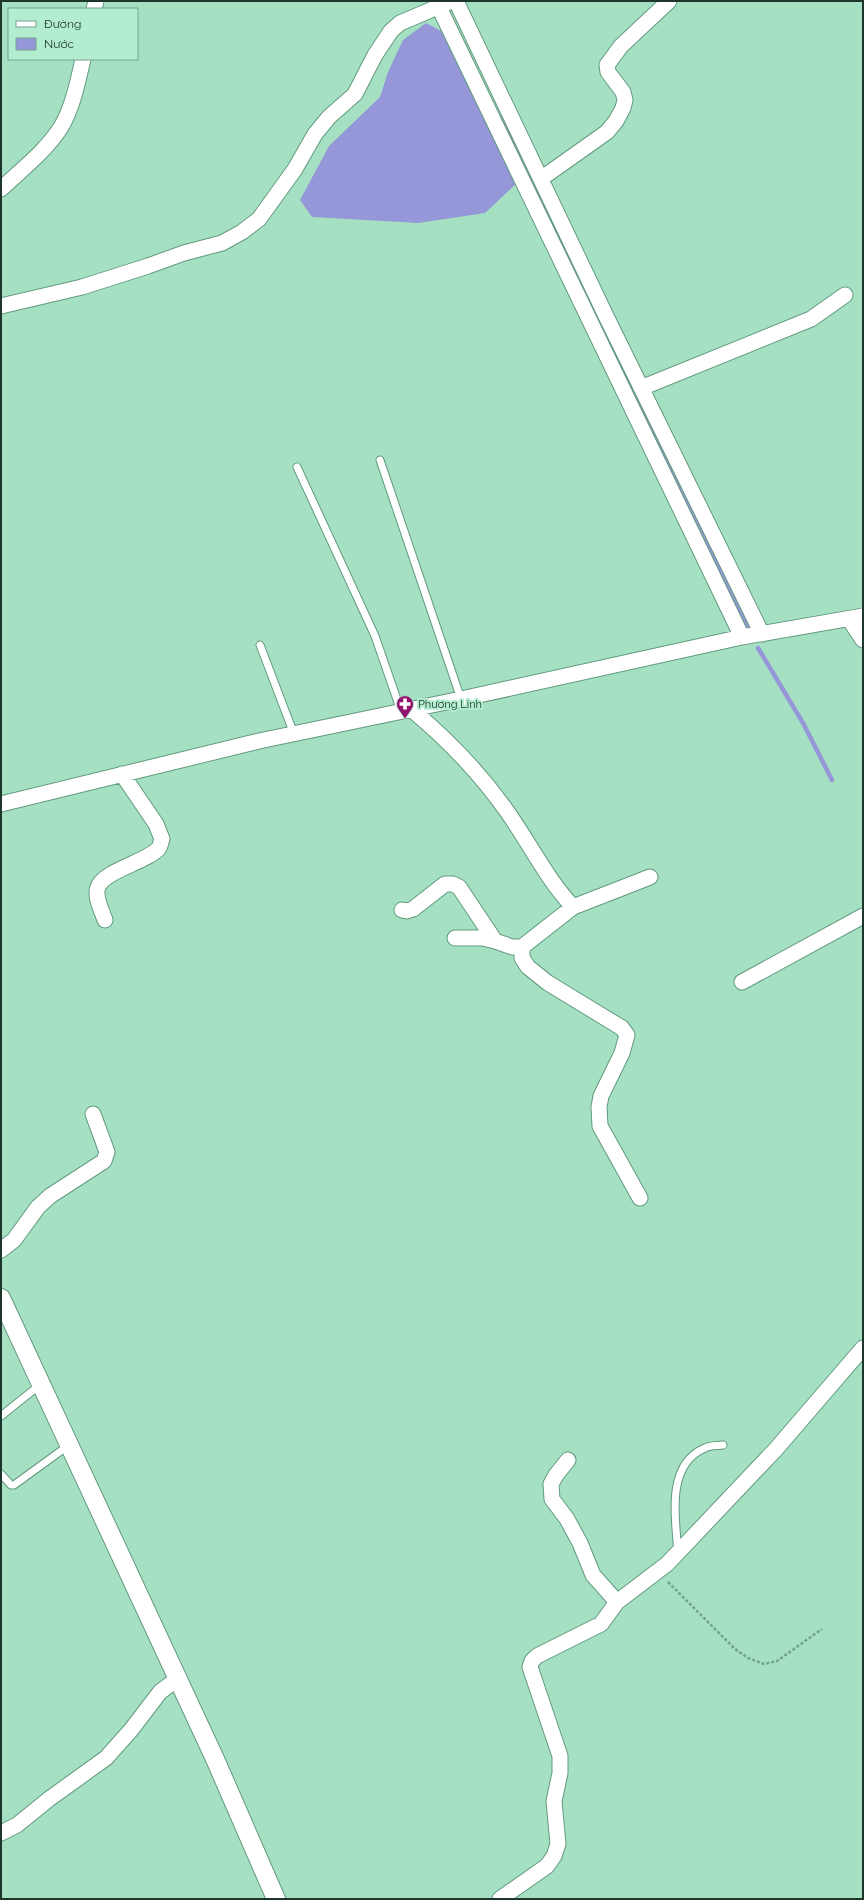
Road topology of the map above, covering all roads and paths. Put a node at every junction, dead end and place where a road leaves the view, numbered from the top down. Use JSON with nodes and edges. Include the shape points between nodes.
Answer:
{"nodes":[{"id":1,"x":456,"y":1,"type":"edge"},
{"id":2,"x":669,"y":1,"type":"edge"},
{"id":3,"x":443,"y":3,"type":"edge"},
{"id":4,"x":83,"y":60,"type":"edge"},
{"id":5,"x":542,"y":178,"type":"junction"},
{"id":6,"x":1,"y":190,"type":"edge"},
{"id":7,"x":844,"y":295,"type":"dead end"},
{"id":8,"x":1,"y":306,"type":"edge"},
{"id":9,"x":641,"y":388,"type":"junction"},
{"id":10,"x":380,"y":460,"type":"dead end"},
{"id":11,"x":297,"y":467,"type":"dead end"},
{"id":12,"x":856,"y":618,"type":"edge"},
{"id":13,"x":762,"y":634,"type":"junction"},
{"id":14,"x":742,"y":637,"type":"junction"},
{"id":15,"x":863,"y":640,"type":"edge"},
{"id":16,"x":260,"y":645,"type":"dead end"},
{"id":17,"x":461,"y":699,"type":"junction"},
{"id":18,"x":406,"y":710,"type":"junction"},
{"id":19,"x":294,"y":734,"type":"junction"},
{"id":20,"x":122,"y":774,"type":"junction"},
{"id":21,"x":1,"y":804,"type":"edge"},
{"id":22,"x":650,"y":877,"type":"dead end"},
{"id":23,"x":574,"y":907,"type":"junction"},
{"id":24,"x":402,"y":910,"type":"dead end"},
{"id":25,"x":863,"y":916,"type":"edge"},
{"id":26,"x":106,"y":920,"type":"dead end"},
{"id":27,"x":455,"y":938,"type":"dead end"},
{"id":28,"x":495,"y":941,"type":"junction"},
{"id":29,"x":522,"y":947,"type":"junction"},
{"id":30,"x":742,"y":982,"type":"dead end"},
{"id":31,"x":93,"y":1114,"type":"dead end"},
{"id":32,"x":640,"y":1198,"type":"dead end"},
{"id":33,"x":1,"y":1250,"type":"edge"},
{"id":34,"x":1,"y":1298,"type":"edge"},
{"id":35,"x":863,"y":1348,"type":"edge"},
{"id":36,"x":41,"y":1384,"type":"junction"},
{"id":37,"x":1,"y":1416,"type":"edge"},
{"id":38,"x":69,"y":1445,"type":"junction"},
{"id":39,"x":723,"y":1445,"type":"dead end"},
{"id":40,"x":568,"y":1460,"type":"dead end"},
{"id":41,"x":1,"y":1474,"type":"edge"},
{"id":42,"x":678,"y":1551,"type":"junction"},
{"id":43,"x":657,"y":1572,"type":"junction"},
{"id":44,"x":617,"y":1602,"type":"junction"},
{"id":45,"x":822,"y":1630,"type":"dead end"},
{"id":46,"x":178,"y":1679,"type":"junction"},
{"id":47,"x":1,"y":1833,"type":"edge"},
{"id":48,"x":276,"y":1899,"type":"edge"},
{"id":49,"x":500,"y":1899,"type":"edge"}],
"edges":[{"from":1,"to":5,"type":"street"},
{"from":2,"to":5,"type":"street","via":[[621,46],[608,65],[608,72],[623,92],[623,108],[616,121],[607,132]]},
{"from":3,"to":8,"type":"street","via":[[400,23],[391,31],[355,94],[329,117],[315,134],[295,169],[259,218],[242,232],[222,243],[82,287]]},
{"from":3,"to":14,"type":"street"},
{"from":4,"to":6,"type":"street","via":[[71,103],[61,127]]},
{"from":5,"to":9,"type":"street"},
{"from":7,"to":9,"type":"street","via":[[811,318]]},
{"from":9,"to":13,"type":"street"},
{"from":10,"to":17,"type":"lane"},
{"from":11,"to":18,"type":"lane","via":[[375,636]]},
{"from":12,"to":13,"type":"street"},
{"from":12,"to":15,"type":"street"},
{"from":13,"to":14,"type":"street"},
{"from":14,"to":17,"type":"street"},
{"from":16,"to":19,"type":"lane"},
{"from":17,"to":18,"type":"street"},
{"from":18,"to":19,"type":"street"},
{"from":18,"to":23,"type":"street","via":[[437,731],[456,751],[505,809],[560,893]]},
{"from":19,"to":20,"type":"street"},
{"from":20,"to":21,"type":"street"},
{"from":20,"to":26,"type":"street","via":[[156,824],[162,839],[159,848],[105,878],[98,887],[98,898]]},
{"from":22,"to":23,"type":"street"},
{"from":23,"to":29,"type":"street"},
{"from":24,"to":28,"type":"street","via":[[413,909],[446,884],[453,884],[458,887]]},
{"from":25,"to":30,"type":"street"},
{"from":27,"to":28,"type":"street","via":[[483,938]]},
{"from":28,"to":29,"type":"street","via":[[512,947]]},
{"from":29,"to":32,"type":"street","via":[[522,958],[528,967],[548,983],[622,1028],[627,1035],[622,1053],[601,1096],[599,1114],[600,1126]]},
{"from":31,"to":33,"type":"street","via":[[107,1152],[104,1161],[50,1196],[38,1207],[14,1240]]},
{"from":34,"to":36,"type":"street"},
{"from":35,"to":42,"type":"street","via":[[776,1449]]},
{"from":36,"to":37,"type":"lane"},
{"from":36,"to":38,"type":"street"},
{"from":38,"to":41,"type":"lane","via":[[14,1485]]},
{"from":38,"to":46,"type":"street"},
{"from":39,"to":42,"type":"lane","via":[[705,1448],[687,1461],[676,1485],[675,1522]]},
{"from":40,"to":44,"type":"street","via":[[551,1484],[552,1499],[577,1537],[593,1575]]},
{"from":42,"to":43,"type":"street"},
{"from":43,"to":44,"type":"street"},
{"from":43,"to":45,"type":"path","via":[[712,1624],[734,1649],[764,1664],[777,1662]]},
{"from":44,"to":49,"type":"street","via":[[601,1624],[532,1661],[530,1667],[560,1756],[560,1773],[554,1801],[558,1844],[547,1866]]},
{"from":46,"to":47,"type":"street","via":[[160,1692],[106,1758],[17,1825]]},
{"from":46,"to":48,"type":"street"}]}
